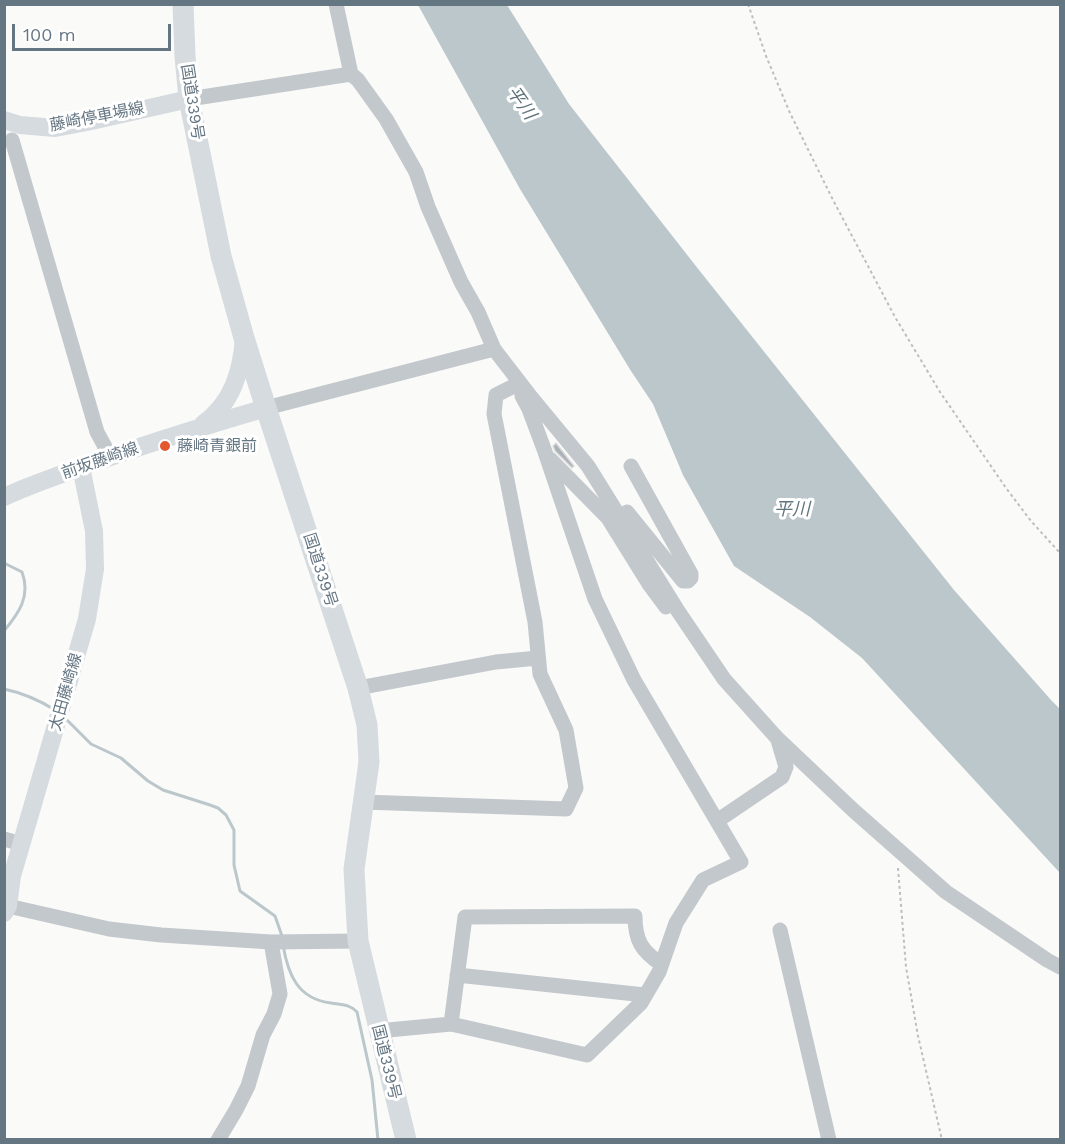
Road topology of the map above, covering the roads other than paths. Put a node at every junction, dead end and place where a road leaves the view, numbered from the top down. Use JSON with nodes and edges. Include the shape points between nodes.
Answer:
{"nodes":[{"id":1,"x":183,"y":4,"type":"edge"},
{"id":2,"x":336,"y":4,"type":"edge"},
{"id":3,"x":351,"y":74,"type":"junction"},
{"id":4,"x":189,"y":99,"type":"junction"},
{"id":5,"x":4,"y":120,"type":"edge"},
{"id":6,"x":41,"y":128,"type":"junction"},
{"id":7,"x":8,"y":141,"type":"edge"},
{"id":8,"x":244,"y":338,"type":"junction"},
{"id":9,"x":494,"y":349,"type":"junction"},
{"id":10,"x":517,"y":382,"type":"junction"},
{"id":11,"x":266,"y":408,"type":"junction"},
{"id":12,"x":199,"y":427,"type":"junction"},
{"id":13,"x":110,"y":456,"type":"junction"},
{"id":14,"x":547,"y":456,"type":"junction"},
{"id":15,"x":588,"y":466,"type":"junction"},
{"id":16,"x":631,"y":466,"type":"dead end"},
{"id":17,"x":81,"y":467,"type":"junction"},
{"id":18,"x":4,"y":497,"type":"edge"},
{"id":19,"x":685,"y":621,"type":"junction"},
{"id":20,"x":538,"y":658,"type":"junction"},
{"id":21,"x":358,"y":688,"type":"junction"},
{"id":22,"x":777,"y":738,"type":"junction"},
{"id":23,"x":363,"y":802,"type":"junction"},
{"id":24,"x":717,"y":821,"type":"junction"},
{"id":25,"x":13,"y":842,"type":"edge"},
{"id":26,"x":6,"y":910,"type":"edge"},
{"id":27,"x":780,"y":930,"type":"dead end"},
{"id":28,"x":358,"y":941,"type":"junction"},
{"id":29,"x":271,"y":942,"type":"junction"},
{"id":30,"x":661,"y":964,"type":"junction"},
{"id":31,"x":1060,"y":967,"type":"edge"},
{"id":32,"x":457,"y":975,"type":"junction"},
{"id":33,"x":645,"y":995,"type":"junction"},
{"id":34,"x":451,"y":1024,"type":"junction"},
{"id":35,"x":378,"y":1031,"type":"junction"},
{"id":36,"x":218,"y":1140,"type":"edge"},
{"id":37,"x":406,"y":1140,"type":"edge"},
{"id":38,"x":829,"y":1140,"type":"edge"}],
"edges":[{"from":1,"to":4,"type":"highway","name":"国道339号"},
{"from":2,"to":3,"type":"street"},
{"from":3,"to":4,"type":"street"},
{"from":3,"to":9,"type":"street","via":[[386,119],[416,172],[461,282]]},
{"from":4,"to":6,"type":"main road","name":"藤崎停車場線"},
{"from":4,"to":8,"type":"highway","name":"国道339号","via":[[221,256]]},
{"from":5,"to":6,"type":"main road","name":"藤崎停車場線"},
{"from":6,"to":7,"type":"street"},
{"from":7,"to":13,"type":"street","via":[[97,432]]},
{"from":8,"to":11,"type":"highway","name":"国道339号"},
{"from":8,"to":12,"type":"main road","via":[[242,360],[230,395],[220,410]]},
{"from":9,"to":10,"type":"street"},
{"from":9,"to":11,"type":"street"},
{"from":10,"to":14,"type":"street"},
{"from":10,"to":15,"type":"street"},
{"from":10,"to":20,"type":"street","via":[[496,395],[494,414],[535,622]]},
{"from":11,"to":12,"type":"main road","name":"前坂藤崎線"},
{"from":11,"to":21,"type":"highway","name":"国道339号"},
{"from":12,"to":13,"type":"main road","name":"前坂藤崎線"},
{"from":13,"to":17,"type":"main road","name":"前坂藤崎線"},
{"from":14,"to":19,"type":"street","via":[[608,518],[654,592],[672,615]]},
{"from":14,"to":24,"type":"street","via":[[595,599],[634,680]]},
{"from":15,"to":16,"type":"street","via":[[683,580],[688,581],[691,574]]},
{"from":15,"to":19,"type":"street"},
{"from":17,"to":18,"type":"main road","name":"前坂藤崎線"},
{"from":17,"to":25,"type":"main road","name":"太田藤崎線","via":[[94,531],[95,569],[87,619]]},
{"from":19,"to":22,"type":"street","via":[[724,679]]},
{"from":20,"to":21,"type":"street"},
{"from":20,"to":23,"type":"street","via":[[540,674],[566,730],[576,788],[566,808]]},
{"from":21,"to":23,"type":"highway","name":"国道339号","via":[[369,745]]},
{"from":22,"to":24,"type":"street","via":[[786,766],[782,777]]},
{"from":22,"to":31,"type":"street","via":[[946,892]]},
{"from":23,"to":28,"type":"highway","name":"国道339号","via":[[354,869]]},
{"from":24,"to":30,"type":"street","via":[[741,862],[703,880],[676,923]]},
{"from":25,"to":26,"type":"main road","name":"太田藤崎線"},
{"from":26,"to":29,"type":"street","via":[[109,929]]},
{"from":27,"to":38,"type":"street"},
{"from":28,"to":29,"type":"street"},
{"from":28,"to":35,"type":"highway","name":"国道339号"},
{"from":29,"to":36,"type":"street","via":[[280,994],[248,1086]]},
{"from":30,"to":32,"type":"street","via":[[646,954],[635,931],[635,916],[465,917]]},
{"from":30,"to":33,"type":"street"},
{"from":32,"to":33,"type":"street"},
{"from":32,"to":34,"type":"street"},
{"from":33,"to":34,"type":"street","via":[[587,1055]]},
{"from":34,"to":35,"type":"street"},
{"from":35,"to":37,"type":"highway","name":"国道339号"}]}
